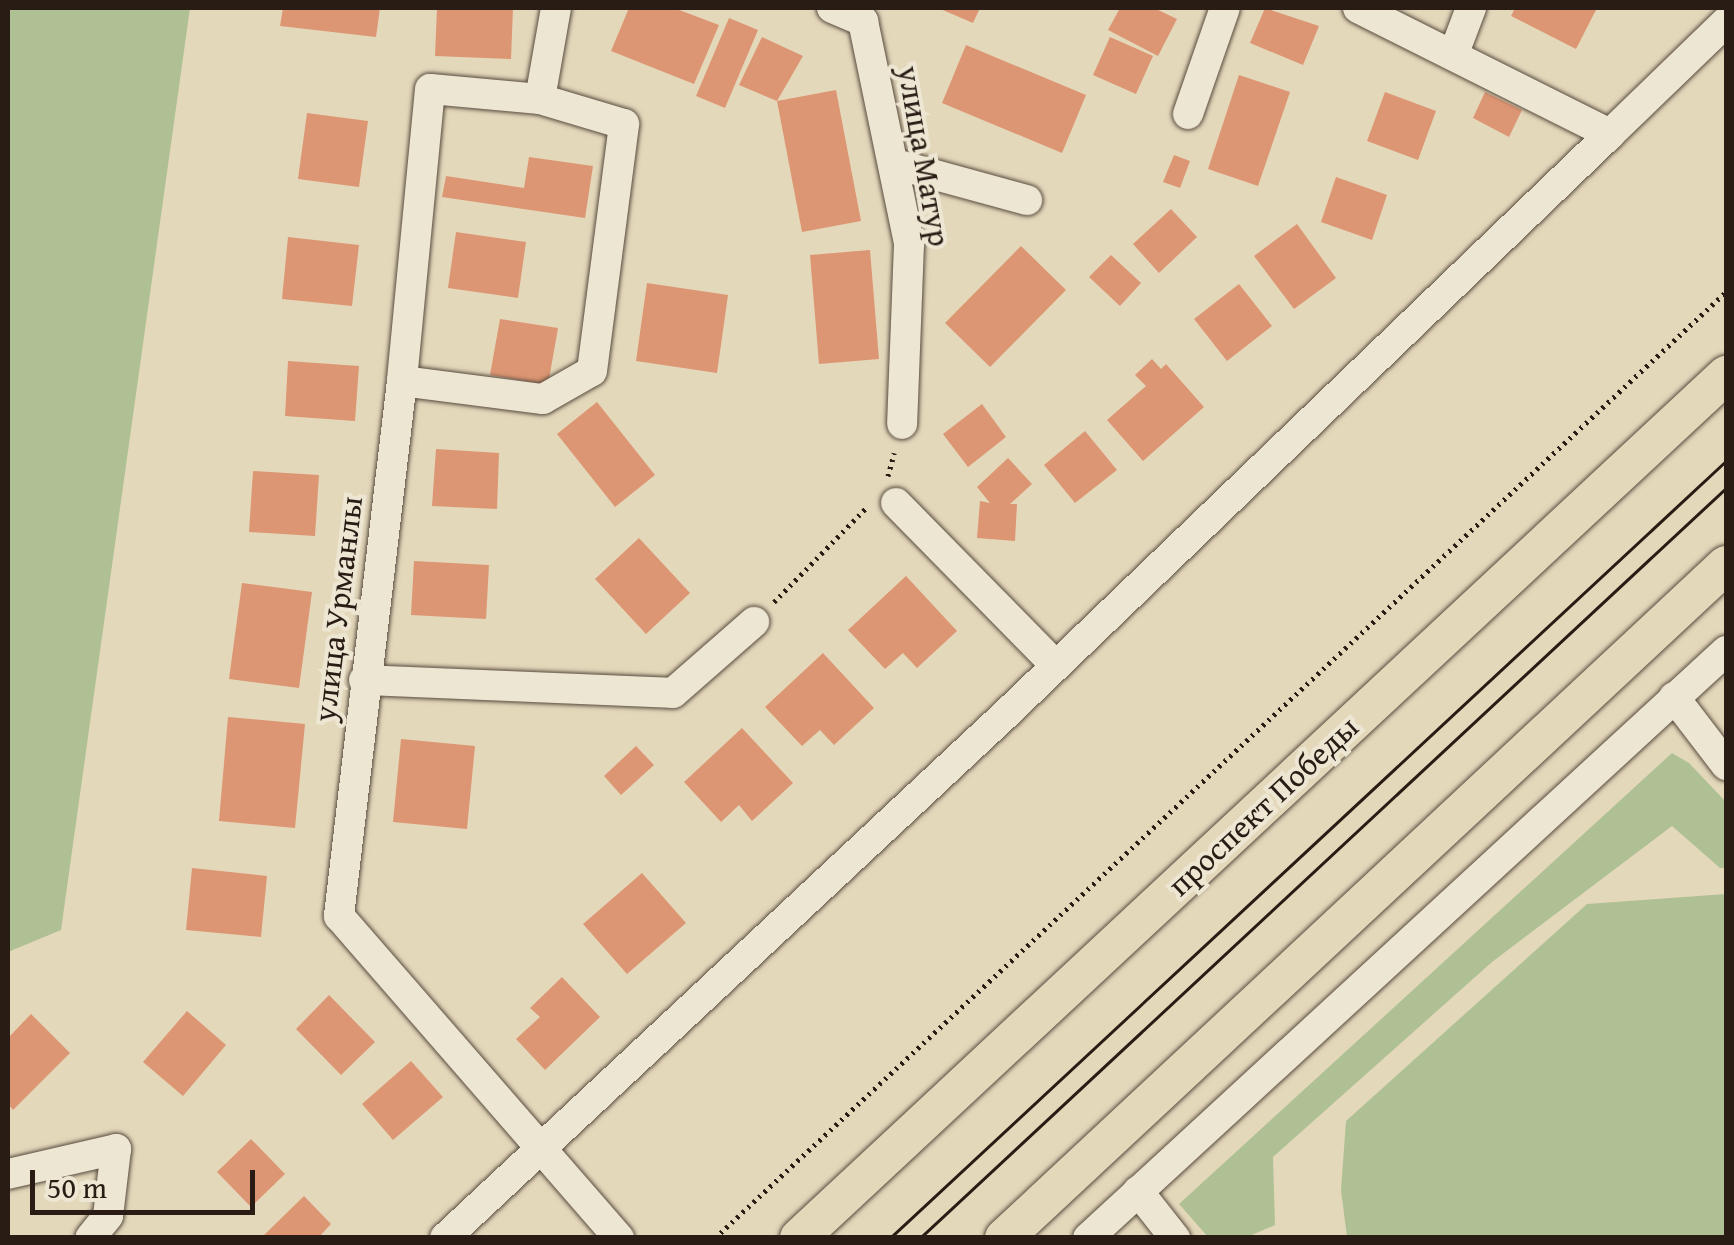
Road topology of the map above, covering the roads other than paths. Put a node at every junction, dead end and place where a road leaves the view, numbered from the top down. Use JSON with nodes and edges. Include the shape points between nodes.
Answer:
{"nodes":[{"id":1,"x":556,"y":8,"type":"edge"},
{"id":2,"x":832,"y":8,"type":"edge"},
{"id":3,"x":1224,"y":8,"type":"edge"},
{"id":4,"x":1358,"y":8,"type":"edge"},
{"id":5,"x":1471,"y":8,"type":"edge"},
{"id":6,"x":866,"y":14,"type":"edge"},
{"id":7,"x":1726,"y":22,"type":"edge"},
{"id":8,"x":1454,"y":53,"type":"junction"},
{"id":9,"x":540,"y":99,"type":"junction"},
{"id":10,"x":1188,"y":114,"type":"dead end"},
{"id":11,"x":1610,"y":134,"type":"junction"},
{"id":12,"x":895,"y":164,"type":"junction"},
{"id":13,"x":1027,"y":200,"type":"dead end"},
{"id":14,"x":1726,"y":375,"type":"edge"},
{"id":15,"x":402,"y":381,"type":"junction"},
{"id":16,"x":902,"y":424,"type":"road end"},
{"id":17,"x":883,"y":497,"type":"road end"},
{"id":18,"x":1726,"y":565,"type":"edge"},
{"id":19,"x":754,"y":622,"type":"road end"},
{"id":20,"x":1726,"y":651,"type":"edge"},
{"id":21,"x":1056,"y":666,"type":"junction"},
{"id":22,"x":364,"y":680,"type":"junction"},
{"id":23,"x":1674,"y":697,"type":"junction"},
{"id":24,"x":1726,"y":764,"type":"edge"},
{"id":25,"x":542,"y":1147,"type":"junction"},
{"id":26,"x":8,"y":1174,"type":"edge"},
{"id":27,"x":1138,"y":1191,"type":"junction"},
{"id":28,"x":90,"y":1238,"type":"edge"},
{"id":29,"x":445,"y":1238,"type":"edge"},
{"id":30,"x":619,"y":1238,"type":"edge"},
{"id":31,"x":799,"y":1238,"type":"edge"},
{"id":32,"x":1004,"y":1238,"type":"edge"},
{"id":33,"x":1088,"y":1238,"type":"edge"},
{"id":34,"x":1176,"y":1238,"type":"edge"}],
"edges":[{"from":1,"to":9,"type":"street"},
{"from":2,"to":6,"type":"street","name":"улица Матур"},
{"from":3,"to":10,"type":"street"},
{"from":4,"to":8,"type":"street"},
{"from":5,"to":8,"type":"street"},
{"from":6,"to":12,"type":"street","name":"улица Матур"},
{"from":7,"to":11,"type":"street"},
{"from":8,"to":11,"type":"street"},
{"from":9,"to":15,"type":"street","name":"улица Урманлы","via":[[430,89]]},
{"from":9,"to":15,"type":"street","via":[[624,124],[592,371],[543,399]]},
{"from":11,"to":21,"type":"street"},
{"from":12,"to":13,"type":"street"},
{"from":12,"to":16,"type":"street","name":"улица Матур","via":[[908,244]]},
{"from":14,"to":31,"type":"main road","name":"проспект Победы"},
{"from":15,"to":22,"type":"street","name":"улица Урманлы"},
{"from":17,"to":21,"type":"street"},
{"from":18,"to":32,"type":"main road"},
{"from":19,"to":22,"type":"street","via":[[673,693]]},
{"from":20,"to":23,"type":"street"},
{"from":21,"to":25,"type":"street"},
{"from":22,"to":25,"type":"street","name":"улица Урманлы","via":[[339,916]]},
{"from":23,"to":24,"type":"street"},
{"from":23,"to":27,"type":"street"},
{"from":25,"to":29,"type":"street"},
{"from":25,"to":30,"type":"street","name":"улица Урманлы"},
{"from":26,"to":28,"type":"street","via":[[116,1148],[108,1216]]},
{"from":27,"to":33,"type":"street"},
{"from":27,"to":34,"type":"street"}]}
